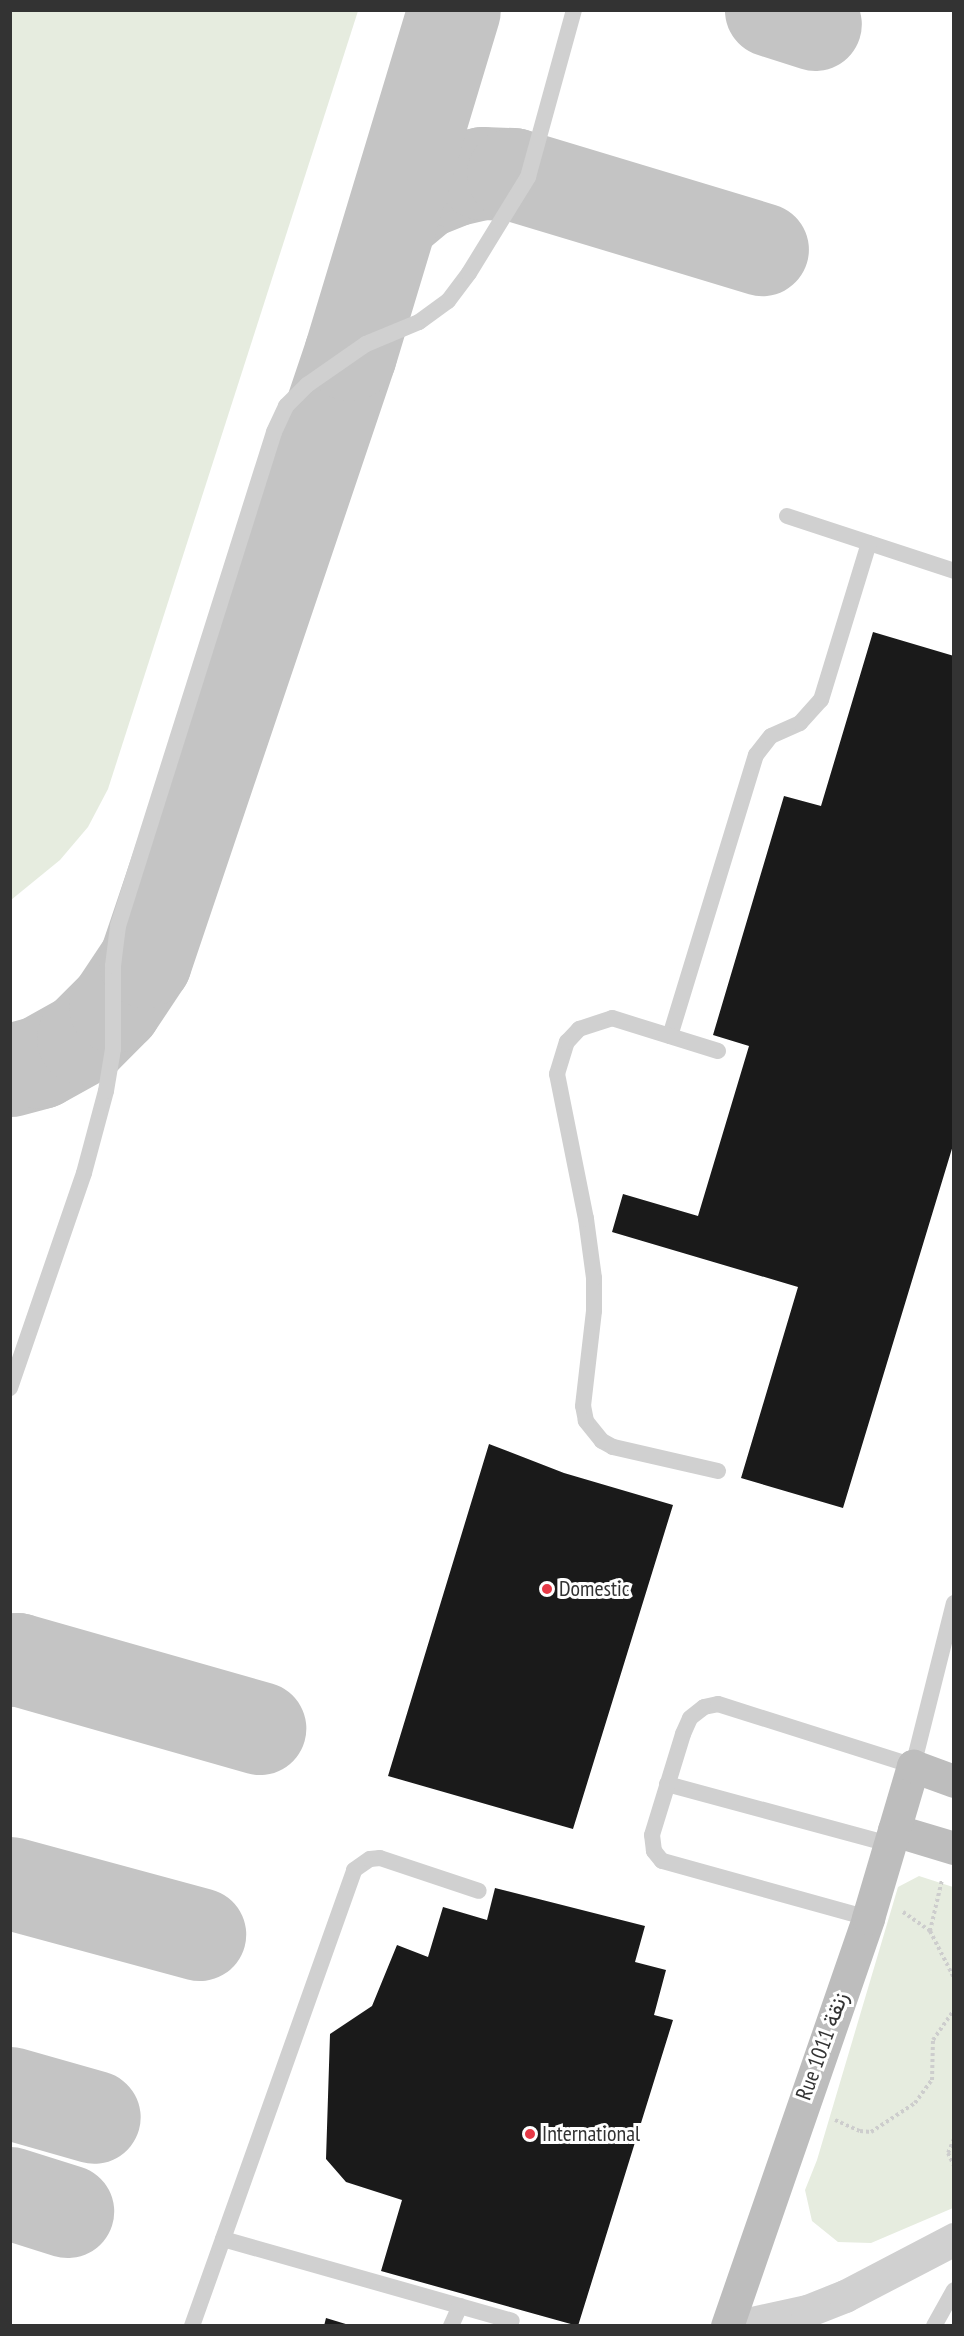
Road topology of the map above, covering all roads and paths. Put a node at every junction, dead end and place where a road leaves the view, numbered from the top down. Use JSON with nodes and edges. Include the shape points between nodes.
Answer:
{"nodes":[{"id":1,"x":574,"y":10,"type":"edge"},
{"id":2,"x":787,"y":516,"type":"dead end"},
{"id":3,"x":869,"y":543,"type":"junction"},
{"id":4,"x":954,"y":571,"type":"edge"},
{"id":5,"x":670,"y":1036,"type":"junction"},
{"id":6,"x":718,"y":1051,"type":"dead end"},
{"id":7,"x":10,"y":1388,"type":"edge"},
{"id":8,"x":717,"y":1471,"type":"dead end"},
{"id":9,"x":954,"y":1603,"type":"edge"},
{"id":10,"x":914,"y":1766,"type":"junction"},
{"id":11,"x":954,"y":1781,"type":"edge"},
{"id":12,"x":667,"y":1784,"type":"junction"},
{"id":13,"x":892,"y":1837,"type":"junction"},
{"id":14,"x":952,"y":1848,"type":"edge"},
{"id":15,"x":479,"y":1891,"type":"dead end"},
{"id":16,"x":869,"y":1912,"type":"junction"},
{"id":17,"x":930,"y":1931,"type":"junction"},
{"id":18,"x":954,"y":1978,"type":"edge"},
{"id":19,"x":954,"y":2010,"type":"edge"},
{"id":20,"x":801,"y":2104,"type":"junction"},
{"id":21,"x":954,"y":2139,"type":"edge"},
{"id":22,"x":954,"y":2166,"type":"edge"},
{"id":23,"x":223,"y":2239,"type":"junction"},
{"id":24,"x":954,"y":2239,"type":"edge"},
{"id":25,"x":954,"y":2290,"type":"edge"},
{"id":26,"x":460,"y":2306,"type":"junction"},
{"id":27,"x":512,"y":2321,"type":"dead end"},
{"id":28,"x":192,"y":2325,"type":"edge"},
{"id":29,"x":451,"y":2325,"type":"edge"},
{"id":30,"x":727,"y":2325,"type":"edge"},
{"id":31,"x":738,"y":2325,"type":"edge"},
{"id":32,"x":934,"y":2325,"type":"edge"}],
"edges":[{"from":1,"to":7,"type":"lane","via":[[528,177],[469,273],[448,301],[419,322],[366,344],[307,385],[286,406],[274,432],[118,926],[113,966],[113,1049],[106,1091],[87,1163]]},
{"from":2,"to":3,"type":"lane"},
{"from":3,"to":4,"type":"lane"},
{"from":3,"to":5,"type":"lane","via":[[821,700],[800,723],[771,736],[756,755]]},
{"from":5,"to":6,"type":"lane"},
{"from":5,"to":8,"type":"lane","via":[[612,1018],[595,1021],[579,1029],[559,1057],[557,1074],[594,1278],[583,1406],[593,1432],[613,1447]]},
{"from":9,"to":10,"type":"lane"},
{"from":10,"to":11,"type":"main road"},
{"from":10,"to":12,"type":"lane","via":[[718,1704],[704,1707],[690,1718]]},
{"from":10,"to":13,"type":"main road","name":"Rue 1011 زنقة"},
{"from":12,"to":13,"type":"lane"},
{"from":12,"to":16,"type":"lane","via":[[652,1836],[654,1851],[662,1861]]},
{"from":13,"to":14,"type":"main road"},
{"from":13,"to":16,"type":"main road","name":"Rue 1011 زنقة"},
{"from":14,"to":17,"type":"path"},
{"from":15,"to":23,"type":"lane","via":[[380,1858],[370,1859],[354,1870]]},
{"from":16,"to":17,"type":"path","via":[[909,1914]]},
{"from":16,"to":20,"type":"main road","name":"Rue 1011 زنقة"},
{"from":17,"to":18,"type":"path"},
{"from":19,"to":20,"type":"path","via":[[933,2040],[933,2072],[928,2088],[915,2103],[876,2129],[860,2131]]},
{"from":20,"to":30,"type":"main road","name":"Rue 1011 زنقة"},
{"from":21,"to":22,"type":"path","via":[[948,2153]]},
{"from":23,"to":26,"type":"lane"},
{"from":23,"to":28,"type":"lane"},
{"from":24,"to":31,"type":"street","via":[[845,2296],[807,2311]]},
{"from":25,"to":32,"type":"lane"},
{"from":26,"to":27,"type":"lane"},
{"from":26,"to":29,"type":"lane"}]}
